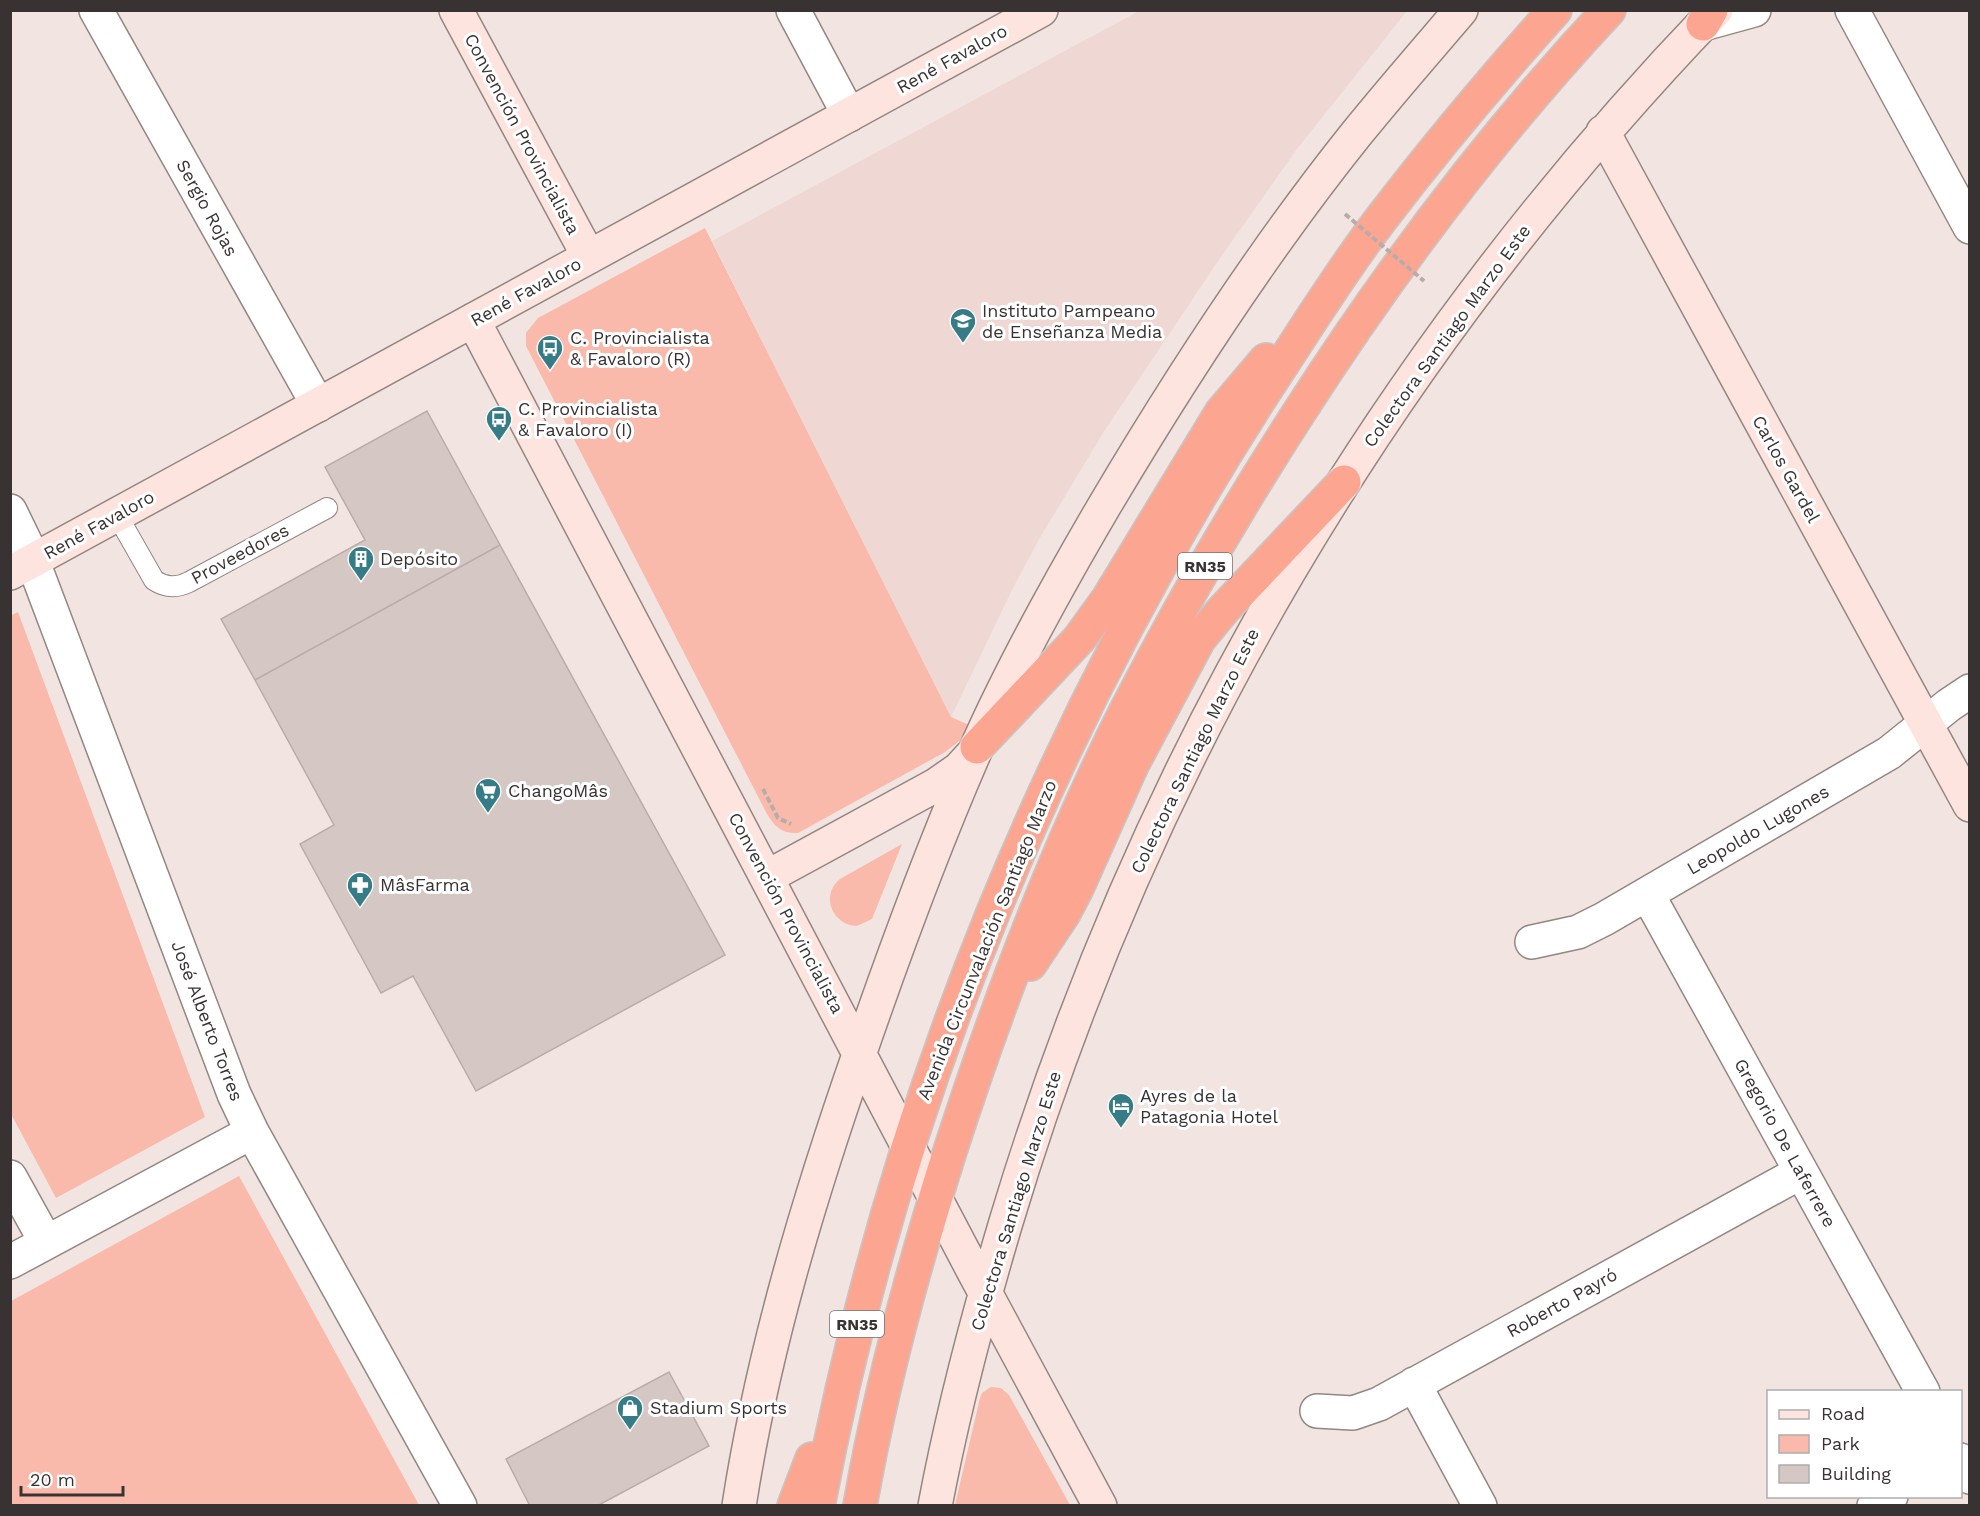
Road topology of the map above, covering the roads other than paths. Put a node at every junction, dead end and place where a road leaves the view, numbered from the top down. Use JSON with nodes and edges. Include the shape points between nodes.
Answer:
{"nodes":[{"id":1,"x":96,"y":10,"type":"edge"},
{"id":2,"x":456,"y":10,"type":"edge"},
{"id":3,"x":793,"y":10,"type":"edge"},
{"id":4,"x":1041,"y":10,"type":"edge"},
{"id":5,"x":1461,"y":10,"type":"edge"},
{"id":6,"x":1610,"y":10,"type":"edge"},
{"id":7,"x":1754,"y":10,"type":"edge"},
{"id":8,"x":1852,"y":10,"type":"edge"},
{"id":9,"x":1554,"y":11,"type":"edge"},
{"id":10,"x":1710,"y":15,"type":"edge"},
{"id":11,"x":849,"y":115,"type":"junction"},
{"id":12,"x":1603,"y":132,"type":"junction"},
{"id":13,"x":1970,"y":227,"type":"edge"},
{"id":14,"x":589,"y":257,"type":"junction"},
{"id":15,"x":1338,"y":281,"type":"junction"},
{"id":16,"x":473,"y":320,"type":"junction"},
{"id":17,"x":318,"y":405,"type":"junction"},
{"id":18,"x":1344,"y":482,"type":"junction"},
{"id":19,"x":327,"y":508,"type":"dead end"},
{"id":20,"x":10,"y":511,"type":"edge"},
{"id":21,"x":117,"y":515,"type":"junction"},
{"id":22,"x":21,"y":567,"type":"edge"},
{"id":23,"x":1970,"y":691,"type":"edge"},
{"id":24,"x":1926,"y":725,"type":"junction"},
{"id":25,"x":977,"y":747,"type":"junction"},
{"id":26,"x":1970,"y":805,"type":"edge"},
{"id":27,"x":767,"y":877,"type":"junction"},
{"id":28,"x":1648,"y":895,"type":"junction"},
{"id":29,"x":1532,"y":942,"type":"dead end"},
{"id":30,"x":994,"y":1018,"type":"junction"},
{"id":31,"x":860,"y":1052,"type":"junction"},
{"id":32,"x":252,"y":1132,"type":"junction"},
{"id":33,"x":908,"y":1145,"type":"junction"},
{"id":34,"x":1801,"y":1172,"type":"junction"},
{"id":35,"x":10,"y":1177,"type":"edge"},
{"id":36,"x":935,"y":1198,"type":"junction"},
{"id":37,"x":46,"y":1242,"type":"junction"},
{"id":38,"x":10,"y":1262,"type":"edge"},
{"id":39,"x":986,"y":1293,"type":"junction"},
{"id":40,"x":846,"y":1370,"type":"junction"},
{"id":41,"x":1414,"y":1384,"type":"junction"},
{"id":42,"x":1922,"y":1390,"type":"edge"},
{"id":43,"x":1317,"y":1411,"type":"dead end"},
{"id":44,"x":1962,"y":1463,"type":"edge"},
{"id":45,"x":1970,"y":1477,"type":"edge"},
{"id":46,"x":1889,"y":1498,"type":"edge"},
{"id":47,"x":460,"y":1506,"type":"edge"},
{"id":48,"x":739,"y":1506,"type":"edge"},
{"id":49,"x":794,"y":1506,"type":"edge"},
{"id":50,"x":818,"y":1506,"type":"edge"},
{"id":51,"x":860,"y":1506,"type":"edge"},
{"id":52,"x":935,"y":1506,"type":"edge"},
{"id":53,"x":1100,"y":1506,"type":"edge"},
{"id":54,"x":1480,"y":1506,"type":"edge"},
{"id":55,"x":1874,"y":1506,"type":"edge"}],
"edges":[{"from":1,"to":17,"type":"street","name":"Sergio Rojas"},
{"from":2,"to":14,"type":"street","name":"Convención Provincialista"},
{"from":3,"to":11,"type":"street"},
{"from":4,"to":11,"type":"street","name":"René Favaloro"},
{"from":5,"to":25,"type":"street","via":[[1355,135],[1208,340],[1083,543]]},
{"from":6,"to":30,"type":"highway","name":"Avenida Circunvalación Santiago Marzo","number":"RN35","via":[[1515,116],[1431,219],[1355,326],[1250,490],[1125,712],[1070,829]]},
{"from":7,"to":10,"type":"street"},
{"from":8,"to":13,"type":"street"},
{"from":9,"to":15,"type":"highway","name":"Avenida Circunvalación Santiago Marzo","number":"RN35","via":[[1456,125],[1378,223]]},
{"from":10,"to":12,"type":"street","name":"Colectora Santiago Marzo Este"},
{"from":11,"to":14,"type":"street","name":"René Favaloro"},
{"from":12,"to":18,"type":"street","name":"Colectora Santiago Marzo Este","via":[[1473,294]]},
{"from":12,"to":24,"type":"street","name":"Carlos Gardel"},
{"from":14,"to":16,"type":"street","name":"René Favaloro"},
{"from":15,"to":25,"type":"highway","via":[[1228,403],[1084,632]]},
{"from":15,"to":33,"type":"highway","name":"Avenida Circunvalación Santiago Marzo","number":"RN35","via":[[1194,505],[1092,692],[1009,876]]},
{"from":16,"to":17,"type":"street","name":"René Favaloro"},
{"from":16,"to":27,"type":"street","name":"Convención Provincialista"},
{"from":17,"to":21,"type":"street","name":"René Favaloro"},
{"from":18,"to":30,"type":"highway","via":[[1199,639],[1136,759],[1071,901]]},
{"from":18,"to":39,"type":"street","name":"Colectora Santiago Marzo Este","via":[[1239,658],[1140,860],[1053,1076]]},
{"from":19,"to":21,"type":"lane","name":"Proveedores","via":[[189,582],[171,587],[159,584],[150,574]]},
{"from":20,"to":22,"type":"street","name":"José Alberto Torres"},
{"from":21,"to":22,"type":"street","name":"René Favaloro"},
{"from":22,"to":32,"type":"street","name":"José Alberto Torres"},
{"from":23,"to":24,"type":"street","name":"Leopoldo Lugones"},
{"from":24,"to":26,"type":"street","name":"Carlos Gardel"},
{"from":24,"to":28,"type":"street","name":"Leopoldo Lugones","via":[[1889,753]]},
{"from":25,"to":27,"type":"street","via":[[959,769],[936,785]]},
{"from":25,"to":31,"type":"street","via":[[918,892]]},
{"from":27,"to":31,"type":"street","name":"Convención Provincialista"},
{"from":28,"to":29,"type":"street","name":"Leopoldo Lugones","via":[[1587,928]]},
{"from":28,"to":34,"type":"street","name":"Gregorio De Laferrere"},
{"from":30,"to":36,"type":"highway","name":"Avenida Circunvalación Santiago Marzo","number":"RN35"},
{"from":31,"to":33,"type":"street","name":"Convención Provincialista"},
{"from":31,"to":48,"type":"street","via":[[819,1174],[789,1281],[757,1410]]},
{"from":32,"to":37,"type":"street"},
{"from":32,"to":47,"type":"street","name":"José Alberto Torres"},
{"from":33,"to":36,"type":"street","name":"Convención Provincialista"},
{"from":33,"to":40,"type":"highway","name":"Avenida Circunvalación Santiago Marzo","number":"RN35"},
{"from":34,"to":41,"type":"street","name":"Roberto Payró"},
{"from":34,"to":42,"type":"street","name":"Gregorio De Laferrere"},
{"from":35,"to":37,"type":"street"},
{"from":36,"to":39,"type":"street","name":"Convención Provincialista"},
{"from":36,"to":51,"type":"highway","name":"Avenida Circunvalación Santiago Marzo","number":"RN35","via":[[892,1350]]},
{"from":37,"to":38,"type":"street"},
{"from":39,"to":52,"type":"street","name":"Colectora Santiago Marzo Este","via":[[964,1370]]},
{"from":39,"to":53,"type":"street","name":"Convención Provincialista"},
{"from":40,"to":49,"type":"highway"},
{"from":40,"to":50,"type":"highway","name":"Avenida Circunvalación Santiago Marzo","number":"RN35"},
{"from":41,"to":43,"type":"street","name":"Roberto Payró","via":[[1361,1411]]},
{"from":41,"to":54,"type":"street"},
{"from":44,"to":45,"type":"street"},
{"from":46,"to":55,"type":"street"}]}
